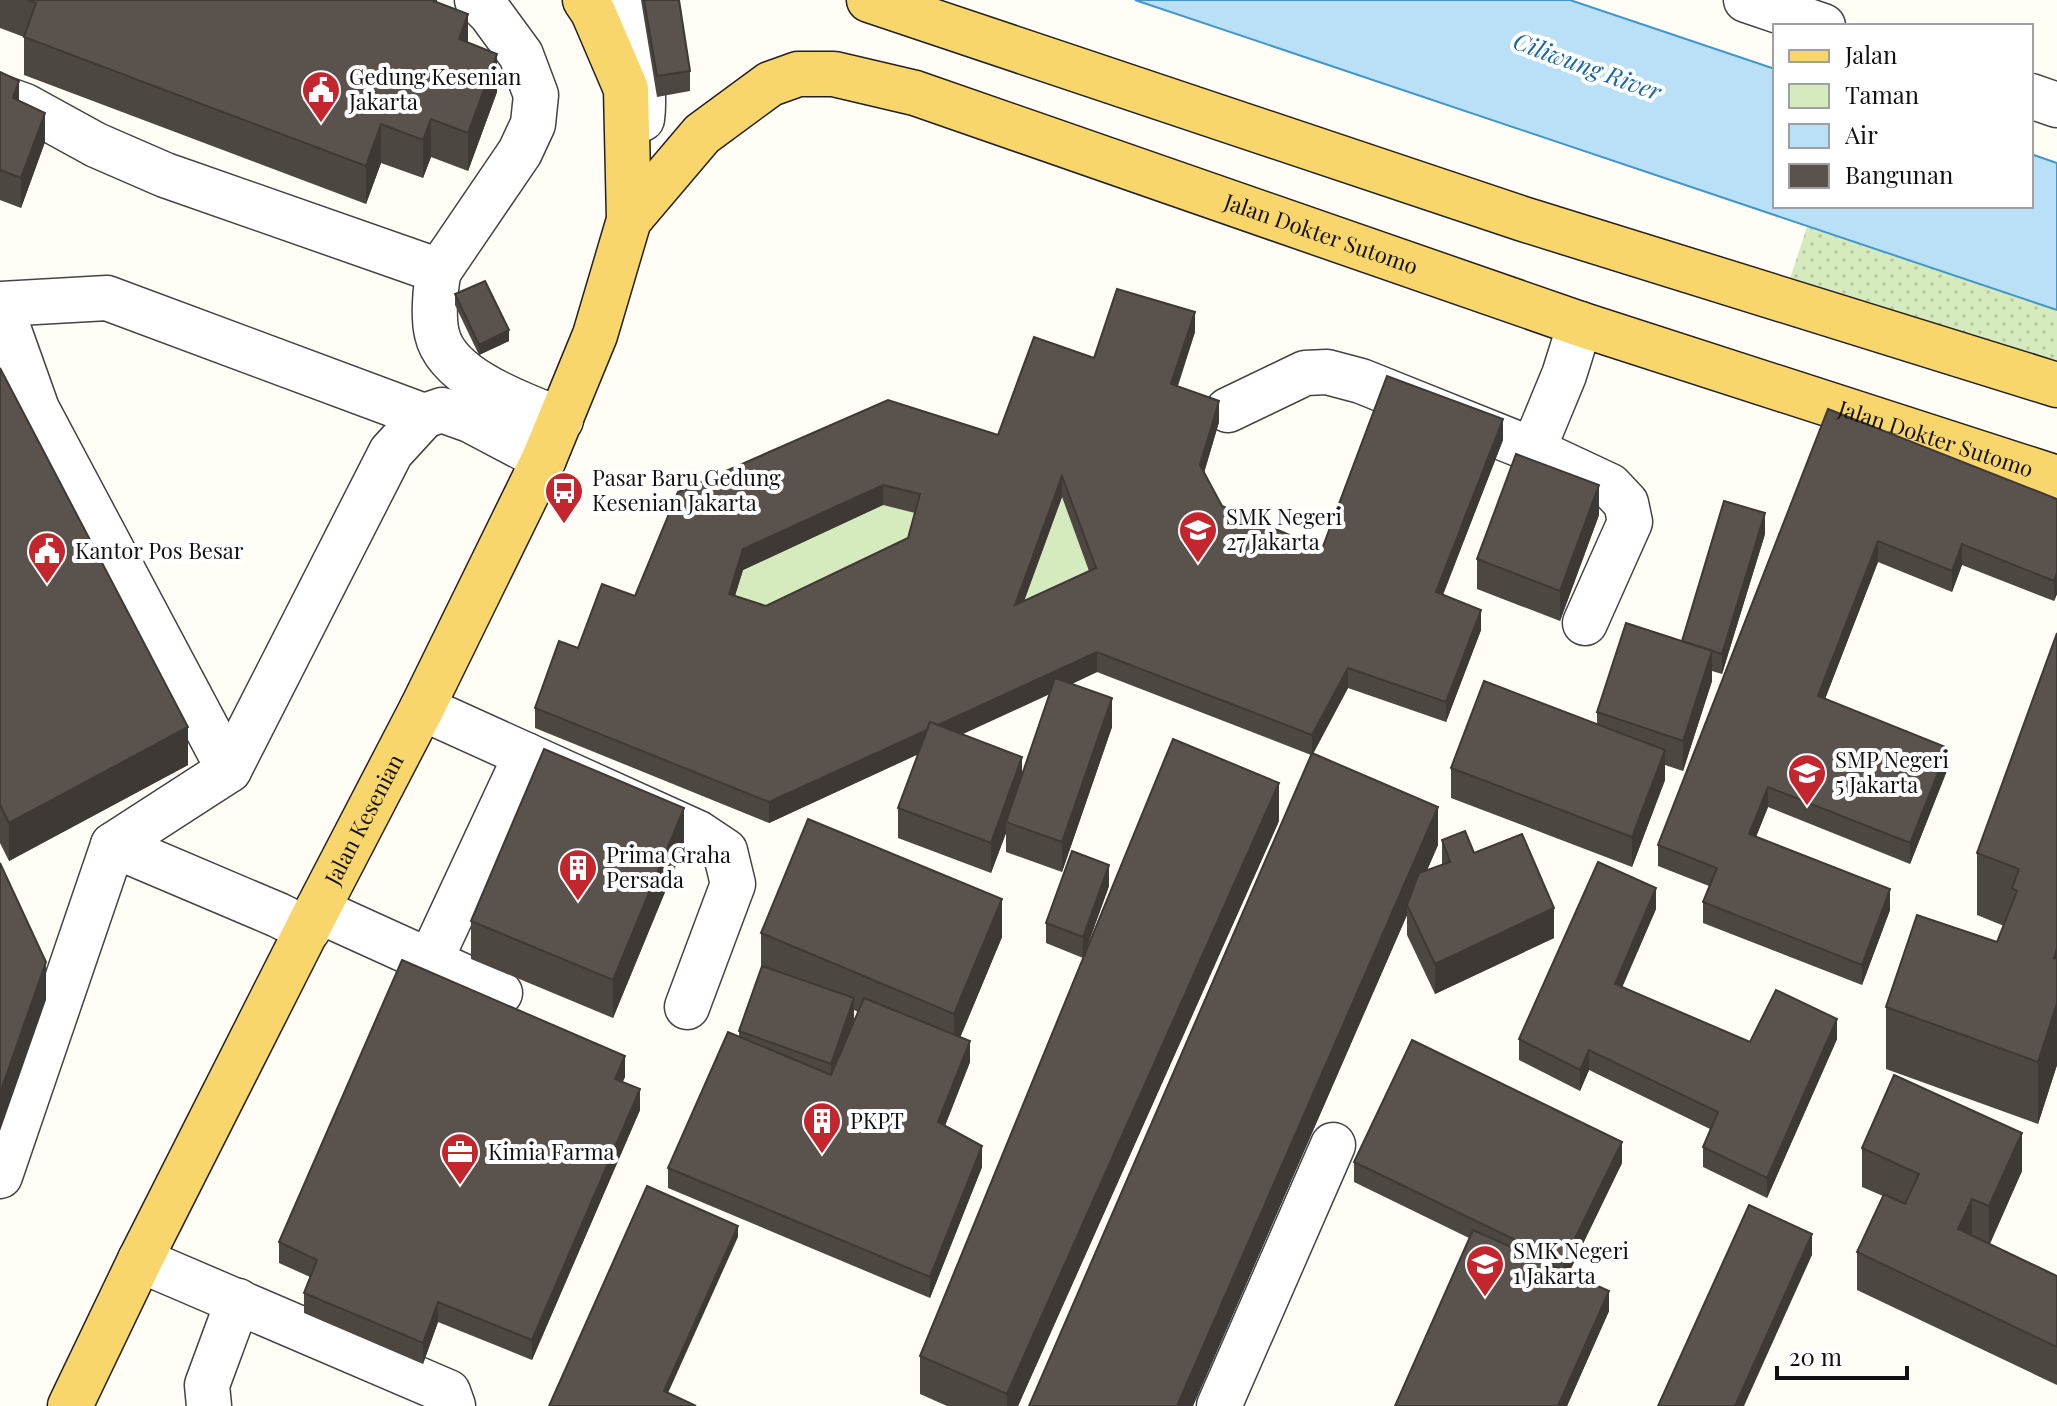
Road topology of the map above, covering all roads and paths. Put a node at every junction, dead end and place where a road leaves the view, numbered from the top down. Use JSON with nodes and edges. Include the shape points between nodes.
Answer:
{"nodes":[{"id":1,"x":477,"y":0,"type":"edge"},
{"id":2,"x":585,"y":0,"type":"edge"},
{"id":3,"x":623,"y":0,"type":"edge"},
{"id":4,"x":869,"y":0,"type":"edge"},
{"id":5,"x":1746,"y":0,"type":"edge"},
{"id":6,"x":1817,"y":24,"type":"edge"},
{"id":7,"x":0,"y":97,"type":"edge"},
{"id":8,"x":2033,"y":97,"type":"edge"},
{"id":9,"x":2057,"y":105,"type":"edge"},
{"id":10,"x":629,"y":220,"type":"junction"},
{"id":11,"x":439,"y":271,"type":"junction"},
{"id":12,"x":0,"y":304,"type":"edge"},
{"id":13,"x":1580,"y":324,"type":"junction"},
{"id":14,"x":2057,"y":385,"type":"edge"},
{"id":15,"x":1228,"y":410,"type":"dead end"},
{"id":16,"x":424,"y":416,"type":"junction"},
{"id":17,"x":553,"y":440,"type":"junction"},
{"id":18,"x":1533,"y":450,"type":"junction"},
{"id":19,"x":2057,"y":478,"type":"edge"},
{"id":20,"x":1585,"y":623,"type":"dead end"},
{"id":21,"x":422,"y":708,"type":"junction"},
{"id":22,"x":526,"y":755,"type":"junction"},
{"id":23,"x":229,"y":770,"type":"junction"},
{"id":24,"x":113,"y":845,"type":"junction"},
{"id":25,"x":312,"y":920,"type":"junction"},
{"id":26,"x":430,"y":961,"type":"junction"},
{"id":27,"x":500,"y":993,"type":"dead end"},
{"id":28,"x":687,"y":1007,"type":"dead end"},
{"id":29,"x":1333,"y":1145,"type":"dead end"},
{"id":30,"x":0,"y":1176,"type":"edge"},
{"id":31,"x":140,"y":1260,"type":"junction"},
{"id":32,"x":238,"y":1301,"type":"junction"},
{"id":33,"x":70,"y":1406,"type":"edge"},
{"id":34,"x":209,"y":1406,"type":"edge"},
{"id":35,"x":453,"y":1406,"type":"edge"},
{"id":36,"x":1219,"y":1406,"type":"edge"}],
"edges":[{"from":1,"to":11,"type":"street","via":[[521,55],[536,95],[533,124],[520,152]]},
{"from":2,"to":10,"type":"main road","via":[[626,89]]},
{"from":3,"to":10,"type":"street","via":[[644,99]]},
{"from":4,"to":14,"type":"main road","via":[[1520,218]]},
{"from":5,"to":6,"type":"street"},
{"from":7,"to":11,"type":"street","via":[[165,175]]},
{"from":8,"to":9,"type":"street"},
{"from":10,"to":13,"type":"main road","name":"Jalan Dokter Sutomo","via":[[702,134],[770,84],[798,74],[834,74],[915,93]]},
{"from":10,"to":17,"type":"main road","name":"Jalan Kesenian","via":[[595,335]]},
{"from":11,"to":17,"type":"street","via":[[437,335],[453,364]]},
{"from":12,"to":16,"type":"street","via":[[107,298]]},
{"from":12,"to":23,"type":"street","via":[[37,409]]},
{"from":13,"to":18,"type":"street"},
{"from":13,"to":19,"type":"main road","name":"Jalan Dokter Sutomo"},
{"from":15,"to":18,"type":"street","via":[[1305,373],[1327,372]]},
{"from":16,"to":17,"type":"street","via":[[442,410]]},
{"from":16,"to":23,"type":"street","via":[[391,452]]},
{"from":17,"to":21,"type":"main road","name":"Jalan Kesenian"},
{"from":18,"to":20,"type":"street","via":[[1610,486],[1626,503],[1630,522]]},
{"from":21,"to":22,"type":"street"},
{"from":21,"to":25,"type":"main road","name":"Jalan Kesenian"},
{"from":22,"to":26,"type":"street"},
{"from":22,"to":28,"type":"street","via":[[698,833],[725,851],[733,884]]},
{"from":23,"to":24,"type":"street"},
{"from":24,"to":25,"type":"street","via":[[278,915]]},
{"from":24,"to":30,"type":"street"},
{"from":25,"to":26,"type":"street"},
{"from":25,"to":31,"type":"main road","name":"Jalan Kesenian"},
{"from":26,"to":27,"type":"street"},
{"from":29,"to":36,"type":"street"},
{"from":31,"to":32,"type":"street"},
{"from":31,"to":33,"type":"main road","name":"Jalan Kesenian"},
{"from":32,"to":34,"type":"street","via":[[207,1385]]},
{"from":32,"to":35,"type":"street","via":[[448,1392]]}]}
